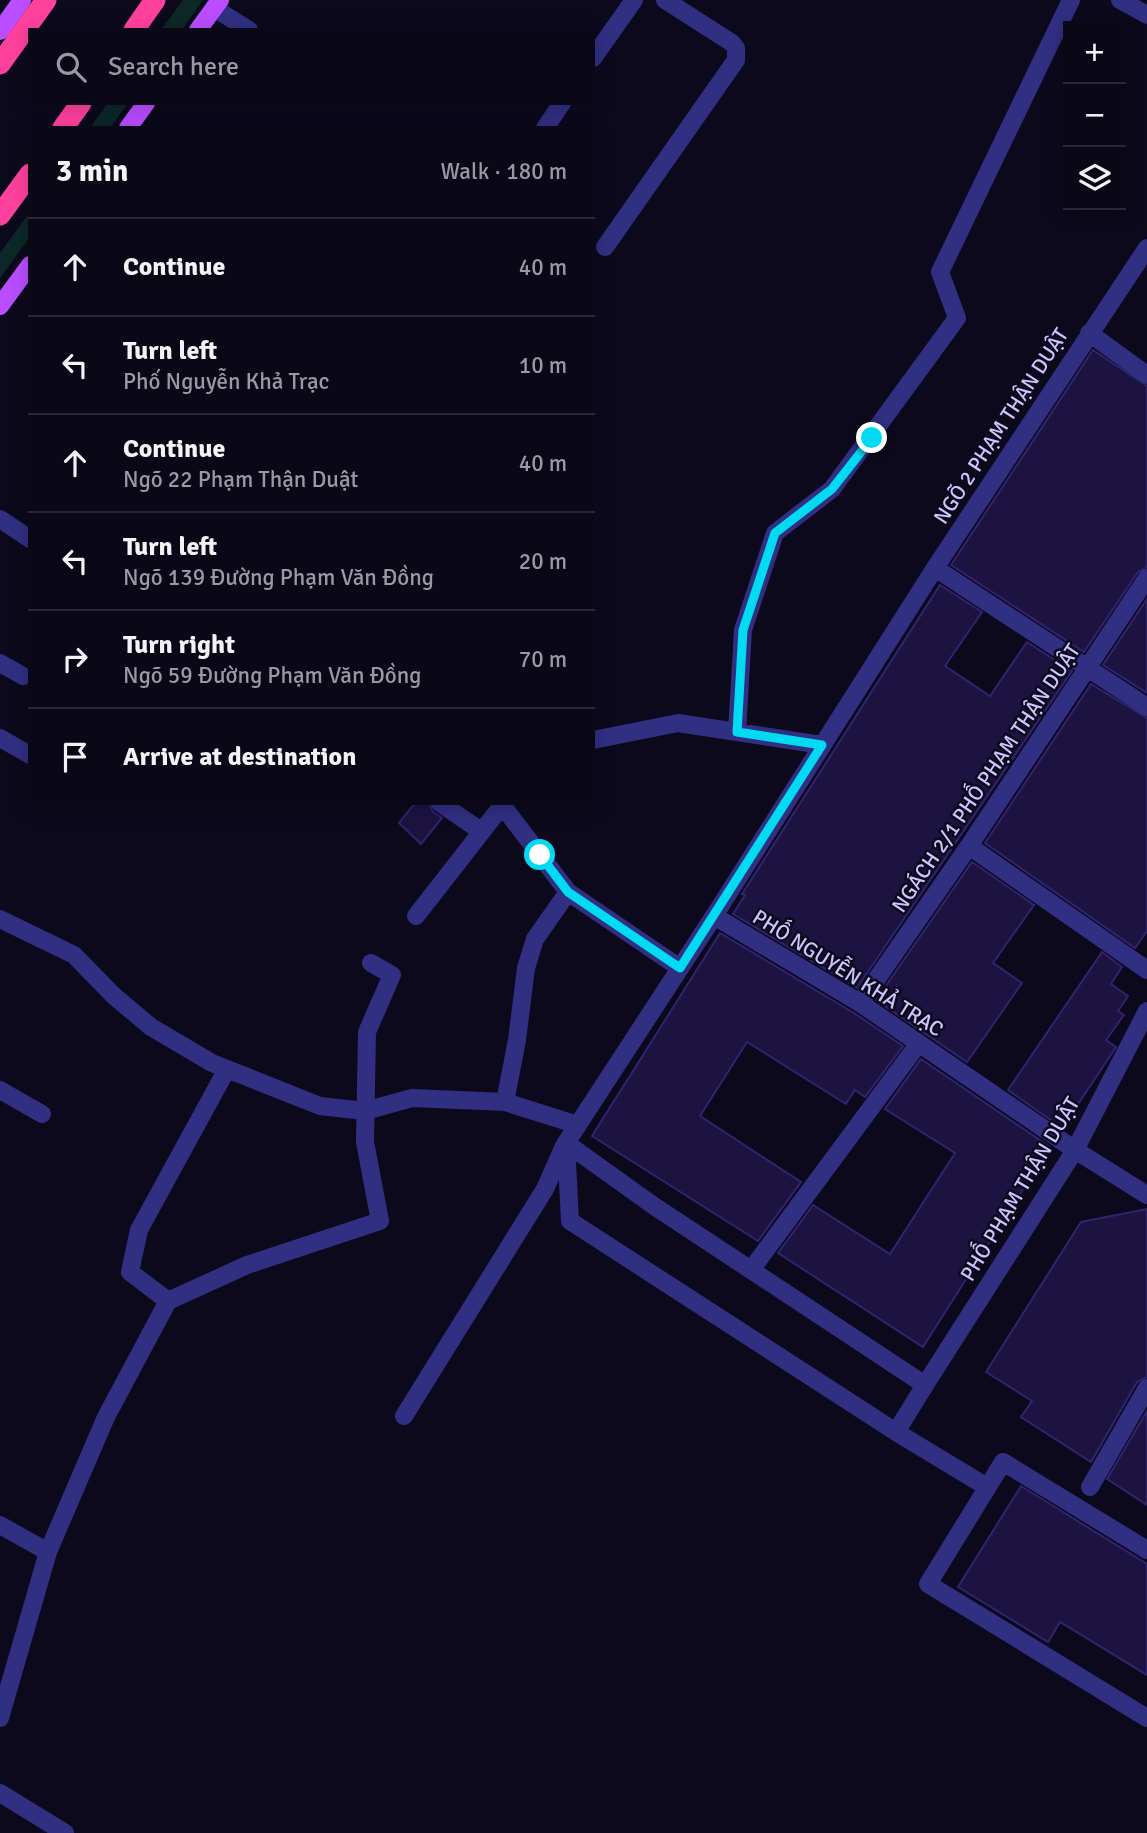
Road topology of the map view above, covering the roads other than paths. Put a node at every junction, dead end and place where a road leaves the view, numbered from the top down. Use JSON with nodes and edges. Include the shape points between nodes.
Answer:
{"nodes":[{"id":1,"x":22,"y":0,"type":"edge"},
{"id":2,"x":46,"y":0,"type":"edge"},
{"id":3,"x":155,"y":0,"type":"edge"},
{"id":4,"x":164,"y":0,"type":"edge"},
{"id":5,"x":634,"y":0,"type":"edge"},
{"id":6,"x":665,"y":0,"type":"edge"},
{"id":7,"x":1070,"y":0,"type":"edge"},
{"id":8,"x":1120,"y":0,"type":"edge"},
{"id":9,"x":217,"y":4,"type":"edge"},
{"id":10,"x":1147,"y":15,"type":"edge"},
{"id":11,"x":135,"y":28,"type":"edge"},
{"id":12,"x":143,"y":28,"type":"edge"},
{"id":13,"x":199,"y":28,"type":"edge"},
{"id":14,"x":247,"y":28,"type":"edge"},
{"id":15,"x":0,"y":31,"type":"edge"},
{"id":16,"x":595,"y":55,"type":"edge"},
{"id":17,"x":0,"y":64,"type":"edge"},
{"id":18,"x":80,"y":105,"type":"edge"},
{"id":19,"x":87,"y":105,"type":"edge"},
{"id":20,"x":145,"y":105,"type":"edge"},
{"id":21,"x":561,"y":105,"type":"edge"},
{"id":22,"x":64,"y":126,"type":"edge"},
{"id":23,"x":71,"y":126,"type":"edge"},
{"id":24,"x":129,"y":126,"type":"edge"},
{"id":25,"x":546,"y":126,"type":"edge"},
{"id":26,"x":28,"y":177,"type":"edge"},
{"id":27,"x":28,"y":186,"type":"edge"},
{"id":28,"x":0,"y":215,"type":"edge"},
{"id":29,"x":0,"y":223,"type":"edge"},
{"id":30,"x":605,"y":247,"type":"dead end"},
{"id":31,"x":1147,"y":248,"type":"edge"},
{"id":32,"x":28,"y":268,"type":"edge"},
{"id":33,"x":0,"y":306,"type":"edge"},
{"id":34,"x":1088,"y":333,"type":"junction"},
{"id":35,"x":1147,"y":375,"type":"edge"},
{"id":36,"x":2,"y":525,"type":"edge"},
{"id":37,"x":28,"y":538,"type":"edge"},
{"id":38,"x":935,"y":568,"type":"junction"},
{"id":39,"x":1147,"y":578,"type":"edge"},
{"id":40,"x":0,"y":663,"type":"edge"},
{"id":41,"x":1088,"y":667,"type":"junction"},
{"id":42,"x":23,"y":677,"type":"dead end"},
{"id":43,"x":1147,"y":707,"type":"edge"},
{"id":44,"x":737,"y":732,"type":"junction"},
{"id":45,"x":0,"y":738,"type":"edge"},
{"id":46,"x":595,"y":740,"type":"edge"},
{"id":47,"x":822,"y":745,"type":"junction"},
{"id":48,"x":28,"y":754,"type":"edge"},
{"id":49,"x":443,"y":805,"type":"edge"},
{"id":50,"x":502,"y":805,"type":"edge"},
{"id":51,"x":504,"y":805,"type":"edge"},
{"id":52,"x":481,"y":831,"type":"junction"},
{"id":53,"x":969,"y":846,"type":"junction"},
{"id":54,"x":568,"y":892,"type":"junction"},
{"id":55,"x":416,"y":916,"type":"dead end"},
{"id":56,"x":714,"y":916,"type":"junction"},
{"id":57,"x":0,"y":919,"type":"edge"},
{"id":58,"x":371,"y":963,"type":"dead end"},
{"id":59,"x":680,"y":968,"type":"junction"},
{"id":60,"x":1147,"y":970,"type":"edge"},
{"id":61,"x":860,"y":1003,"type":"junction"},
{"id":62,"x":1147,"y":1011,"type":"edge"},
{"id":63,"x":919,"y":1043,"type":"junction"},
{"id":64,"x":227,"y":1069,"type":"junction"},
{"id":65,"x":0,"y":1090,"type":"edge"},
{"id":66,"x":505,"y":1102,"type":"junction"},
{"id":67,"x":365,"y":1111,"type":"junction"},
{"id":68,"x":42,"y":1114,"type":"dead end"},
{"id":69,"x":578,"y":1125,"type":"junction"},
{"id":70,"x":566,"y":1143,"type":"junction"},
{"id":71,"x":1075,"y":1150,"type":"junction"},
{"id":72,"x":1147,"y":1195,"type":"edge"},
{"id":73,"x":751,"y":1270,"type":"junction"},
{"id":74,"x":168,"y":1301,"type":"junction"},
{"id":75,"x":925,"y":1385,"type":"junction"},
{"id":76,"x":1146,"y":1393,"type":"edge"},
{"id":77,"x":404,"y":1416,"type":"dead end"},
{"id":78,"x":896,"y":1432,"type":"junction"},
{"id":79,"x":1090,"y":1486,"type":"dead end"},
{"id":80,"x":987,"y":1487,"type":"junction"},
{"id":81,"x":0,"y":1525,"type":"edge"},
{"id":82,"x":1147,"y":1550,"type":"edge"},
{"id":83,"x":48,"y":1552,"type":"junction"},
{"id":84,"x":0,"y":1718,"type":"edge"},
{"id":85,"x":1147,"y":1718,"type":"edge"},
{"id":86,"x":0,"y":1793,"type":"edge"},
{"id":87,"x":65,"y":1833,"type":"edge"}],
"edges":[{"from":1,"to":15,"type":"main road"},
{"from":2,"to":17,"type":"highway"},
{"from":3,"to":11,"type":"highway"},
{"from":4,"to":12,"type":"main road"},
{"from":5,"to":16,"type":"street"},
{"from":6,"to":30,"type":"street","via":[[732,43],[736,60]]},
{"from":7,"to":44,"type":"street","via":[[940,272],[957,318],[832,489],[775,533],[743,630]]},
{"from":8,"to":10,"type":"street"},
{"from":9,"to":13,"type":"main road"},
{"from":9,"to":14,"type":"street"},
{"from":18,"to":22,"type":"highway"},
{"from":19,"to":23,"type":"main road"},
{"from":20,"to":24,"type":"main road"},
{"from":21,"to":25,"type":"street"},
{"from":26,"to":28,"type":"highway"},
{"from":27,"to":29,"type":"main road"},
{"from":31,"to":34,"type":"street"},
{"from":32,"to":33,"type":"main road"},
{"from":34,"to":35,"type":"street","name":"NGÕ 2 PHẠM THẬN DUẬT"},
{"from":34,"to":38,"type":"street","name":"NGÕ 2 PHẠM THẬN DUẬT"},
{"from":36,"to":37,"type":"street"},
{"from":38,"to":41,"type":"street"},
{"from":38,"to":47,"type":"street","name":"NGÕ 2 PHẠM THẬN DUẬT"},
{"from":39,"to":41,"type":"street","name":"NGÁCH 2/1 PHỐ PHẠM THẬN DUẬT"},
{"from":40,"to":42,"type":"street"},
{"from":41,"to":43,"type":"street"},
{"from":41,"to":53,"type":"street","name":"NGÁCH 2/1 PHỐ PHẠM THẬN DUẬT"},
{"from":44,"to":46,"type":"street","via":[[678,723]]},
{"from":44,"to":47,"type":"street"},
{"from":45,"to":48,"type":"street"},
{"from":47,"to":56,"type":"street","name":"NGÕ 2 PHẠM THẬN DUẬT"},
{"from":49,"to":52,"type":"street"},
{"from":50,"to":52,"type":"street"},
{"from":51,"to":54,"type":"street"},
{"from":52,"to":55,"type":"street"},
{"from":53,"to":60,"type":"street"},
{"from":53,"to":61,"type":"street","name":"NGÁCH 2/1 PHỐ PHẠM THẬN DUẬT"},
{"from":54,"to":59,"type":"street"},
{"from":54,"to":66,"type":"street","via":[[535,939],[526,968]]},
{"from":56,"to":59,"type":"street"},
{"from":56,"to":61,"type":"street","name":"PHỐ NGUYỄN KHẢ TRẠC"},
{"from":57,"to":64,"type":"street","via":[[74,955],[151,1027]]},
{"from":58,"to":67,"type":"street","via":[[392,975],[367,1031]]},
{"from":59,"to":69,"type":"street"},
{"from":61,"to":63,"type":"street","name":"PHỐ NGUYỄN KHẢ TRẠC"},
{"from":62,"to":71,"type":"street","name":"PHỐ PHẠM THẬN DUẬT"},
{"from":63,"to":71,"type":"street","name":"PHỐ NGUYỄN KHẢ TRẠC"},
{"from":63,"to":73,"type":"street"},
{"from":64,"to":67,"type":"street","via":[[320,1106]]},
{"from":64,"to":74,"type":"street","via":[[139,1230],[130,1272]]},
{"from":65,"to":68,"type":"street"},
{"from":66,"to":67,"type":"street","via":[[412,1098]]},
{"from":66,"to":69,"type":"street"},
{"from":67,"to":74,"type":"street","via":[[365,1142],[380,1222],[247,1265]]},
{"from":69,"to":70,"type":"street"},
{"from":70,"to":73,"type":"street"},
{"from":70,"to":77,"type":"street","via":[[545,1189]]},
{"from":70,"to":78,"type":"street","via":[[570,1221]]},
{"from":71,"to":72,"type":"street","name":"PHỐ NGUYỄN KHẢ TRẠC"},
{"from":71,"to":75,"type":"street","name":"PHỐ PHẠM THẬN DUẬT"},
{"from":73,"to":75,"type":"street"},
{"from":74,"to":83,"type":"street","via":[[106,1418]]},
{"from":75,"to":78,"type":"street","name":"PHỐ PHẠM THẬN DUẬT"},
{"from":76,"to":79,"type":"street"},
{"from":78,"to":80,"type":"street"},
{"from":80,"to":82,"type":"street","via":[[1003,1462]]},
{"from":80,"to":85,"type":"street","via":[[928,1584]]},
{"from":81,"to":83,"type":"street"},
{"from":83,"to":84,"type":"street"},
{"from":86,"to":87,"type":"street"}]}
